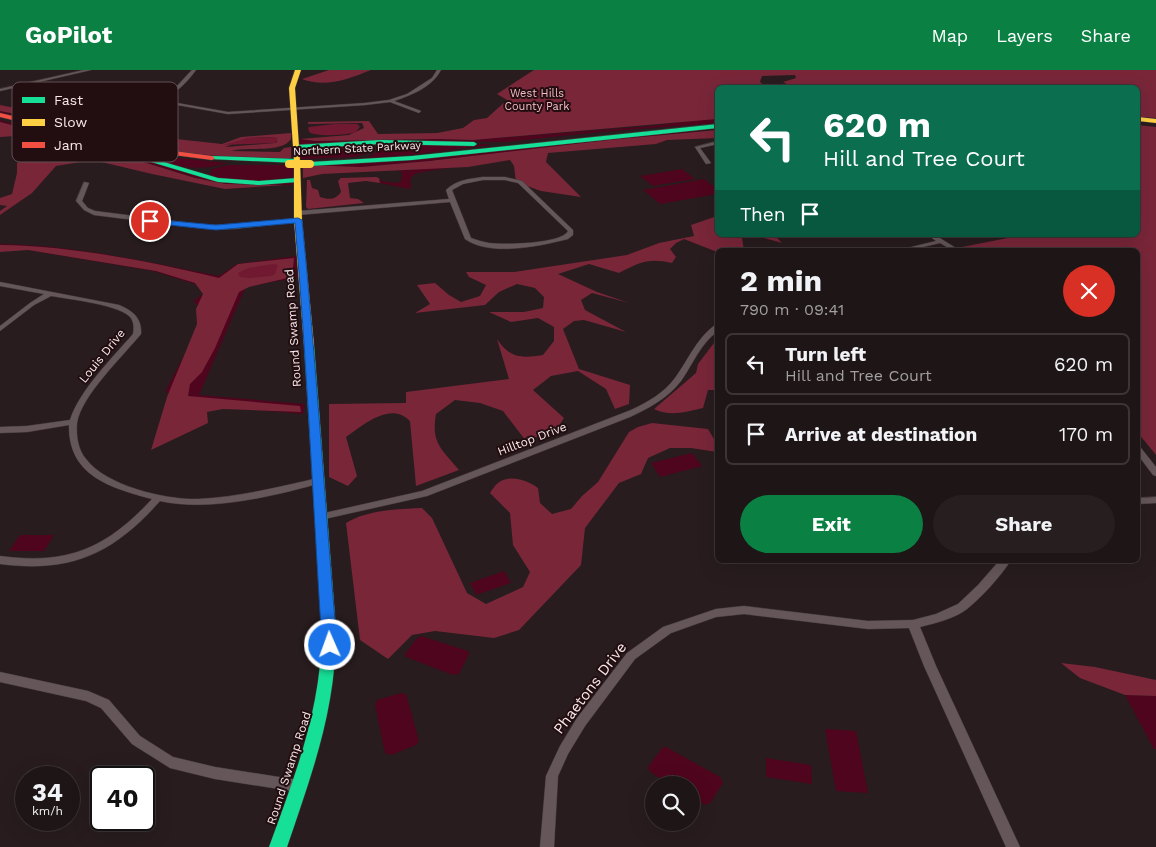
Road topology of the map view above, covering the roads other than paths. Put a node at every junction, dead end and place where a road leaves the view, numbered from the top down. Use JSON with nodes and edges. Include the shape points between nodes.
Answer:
{"nodes":[{"id":1,"x":89,"y":70,"type":"edge"},
{"id":2,"x":194,"y":70,"type":"edge"},
{"id":3,"x":298,"y":70,"type":"edge"},
{"id":4,"x":439,"y":70,"type":"edge"},
{"id":5,"x":36,"y":82,"type":"edge"},
{"id":6,"x":178,"y":90,"type":"edge"},
{"id":7,"x":390,"y":101,"type":"junction"},
{"id":8,"x":178,"y":104,"type":"edge"},
{"id":9,"x":293,"y":109,"type":"junction"},
{"id":10,"x":419,"y":112,"type":"dead end"},
{"id":11,"x":1140,"y":120,"type":"edge"},
{"id":12,"x":1156,"y":122,"type":"edge"},
{"id":13,"x":715,"y":125,"type":"edge"},
{"id":14,"x":715,"y":125,"type":"edge"},
{"id":15,"x":559,"y":138,"type":"junction"},
{"id":16,"x":412,"y":142,"type":"junction"},
{"id":17,"x":715,"y":143,"type":"edge"},
{"id":18,"x":345,"y":144,"type":"junction"},
{"id":19,"x":296,"y":147,"type":"junction"},
{"id":20,"x":377,"y":150,"type":"junction"},
{"id":21,"x":178,"y":154,"type":"edge"},
{"id":22,"x":178,"y":158,"type":"edge"},
{"id":23,"x":323,"y":161,"type":"junction"},
{"id":24,"x":159,"y":162,"type":"edge"},
{"id":25,"x":287,"y":162,"type":"junction"},
{"id":26,"x":310,"y":162,"type":"junction"},
{"id":27,"x":258,"y":163,"type":"junction"},
{"id":28,"x":708,"y":163,"type":"dead end"},
{"id":29,"x":297,"y":180,"type":"junction"},
{"id":30,"x":86,"y":183,"type":"dead end"},
{"id":31,"x":452,"y":200,"type":"junction"},
{"id":32,"x":298,"y":217,"type":"junction"},
{"id":33,"x":935,"y":237,"type":"edge"},
{"id":34,"x":942,"y":241,"type":"junction"},
{"id":35,"x":911,"y":248,"type":"edge"},
{"id":36,"x":953,"y":248,"type":"edge"},
{"id":37,"x":0,"y":284,"type":"edge"},
{"id":38,"x":49,"y":294,"type":"junction"},
{"id":39,"x":0,"y":329,"type":"edge"},
{"id":40,"x":715,"y":329,"type":"edge"},
{"id":41,"x":72,"y":422,"type":"junction"},
{"id":42,"x":0,"y":430,"type":"edge"},
{"id":43,"x":1140,"y":453,"type":"edge"},
{"id":44,"x":1156,"y":473,"type":"edge"},
{"id":45,"x":318,"y":481,"type":"junction"},
{"id":46,"x":158,"y":498,"type":"junction"},
{"id":47,"x":1156,"y":500,"type":"edge"},
{"id":48,"x":1140,"y":501,"type":"edge"},
{"id":49,"x":320,"y":516,"type":"junction"},
{"id":50,"x":0,"y":560,"type":"edge"},
{"id":51,"x":1003,"y":563,"type":"edge"},
{"id":52,"x":913,"y":624,"type":"junction"},
{"id":53,"x":0,"y":677,"type":"edge"},
{"id":54,"x":298,"y":786,"type":"junction"},
{"id":55,"x":278,"y":847,"type":"edge"},
{"id":56,"x":547,"y":847,"type":"edge"},
{"id":57,"x":1012,"y":847,"type":"edge"}],
"edges":[{"from":1,"to":5,"type":"street"},
{"from":2,"to":6,"type":"street"},
{"from":3,"to":9,"type":"main road","name":"Round Swamp Road","via":[[292,83]]},
{"from":4,"to":7,"type":"street","via":[[434,80],[418,91]]},
{"from":7,"to":9,"type":"street"},
{"from":7,"to":10,"type":"street"},
{"from":8,"to":9,"type":"street","via":[[228,113]]},
{"from":9,"to":19,"type":"main road","name":"Round Swamp Road"},
{"from":11,"to":12,"type":"main road"},
{"from":13,"to":15,"type":"main road","name":"Northern State Parkway"},
{"from":14,"to":26,"type":"main road","name":"Northern State Parkway","via":[[410,159]]},
{"from":15,"to":16,"type":"main road","via":[[484,144]]},
{"from":15,"to":23,"type":"main road","name":"Northern State Parkway","via":[[409,156]]},
{"from":16,"to":18,"type":"main road"},
{"from":16,"to":20,"type":"main road","via":[[388,143]]},
{"from":17,"to":28,"type":"street","via":[[697,147]]},
{"from":18,"to":19,"type":"main road"},
{"from":18,"to":20,"type":"main road","via":[[369,144]]},
{"from":19,"to":29,"type":"main road","name":"Round Swamp Road"},
{"from":20,"to":23,"type":"main road","via":[[363,157]]},
{"from":21,"to":25,"type":"main road","name":"Northern State Parkway"},
{"from":22,"to":27,"type":"main road","name":"Northern State Parkway"},
{"from":23,"to":26,"type":"main road","name":"Northern State Parkway"},
{"from":24,"to":29,"type":"main road","via":[[218,180],[260,183]]},
{"from":25,"to":26,"type":"main road","name":"Northern State Parkway","bridge":true},
{"from":25,"to":27,"type":"main road","name":"Northern State Parkway"},
{"from":27,"to":29,"type":"main road","via":[[218,166],[208,173],[214,178],[239,182]]},
{"from":29,"to":32,"type":"main road","name":"Round Swamp Road"},
{"from":30,"to":32,"type":"street","via":[[79,201],[94,213],[211,228]]},
{"from":31,"to":31,"type":"street","via":[[449,190],[452,185],[512,178],[541,200],[571,231],[566,238],[530,245],[476,243],[468,239]]},
{"from":31,"to":32,"type":"street"},
{"from":32,"to":45,"type":"main road","name":"Round Swamp Road"},
{"from":33,"to":34,"type":"street"},
{"from":34,"to":35,"type":"street"},
{"from":34,"to":36,"type":"street"},
{"from":37,"to":38,"type":"street","name":"Louis Drive"},
{"from":38,"to":39,"type":"street"},
{"from":38,"to":41,"type":"street","name":"Louis Drive","via":[[117,306],[128,310],[138,324],[137,334],[87,395]]},
{"from":40,"to":49,"type":"street","name":"Hilltop Drive","via":[[702,339],[678,379],[664,393],[627,415],[424,494]]},
{"from":41,"to":42,"type":"street"},
{"from":41,"to":46,"type":"street","via":[[74,447],[82,462],[95,474],[114,486]]},
{"from":43,"to":44,"type":"street"},
{"from":45,"to":46,"type":"street","via":[[220,500],[177,502]]},
{"from":45,"to":49,"type":"main road","name":"Round Swamp Road"},
{"from":46,"to":50,"type":"street","via":[[126,531],[87,553],[40,564]]},
{"from":47,"to":48,"type":"street"},
{"from":49,"to":54,"type":"main road","name":"Round Swamp Road","via":[[330,661],[319,726]]},
{"from":51,"to":52,"type":"street","name":"Phaetons Drive","via":[[962,608]]},
{"from":52,"to":56,"type":"street","name":"Phaetons Drive","via":[[868,625],[744,610],[716,613],[667,630],[631,656],[564,750],[552,776]]},
{"from":52,"to":57,"type":"street"},
{"from":53,"to":54,"type":"street","via":[[88,696],[105,704],[136,740],[170,762],[215,774]]},
{"from":54,"to":55,"type":"main road","name":"Round Swamp Road"}]}
